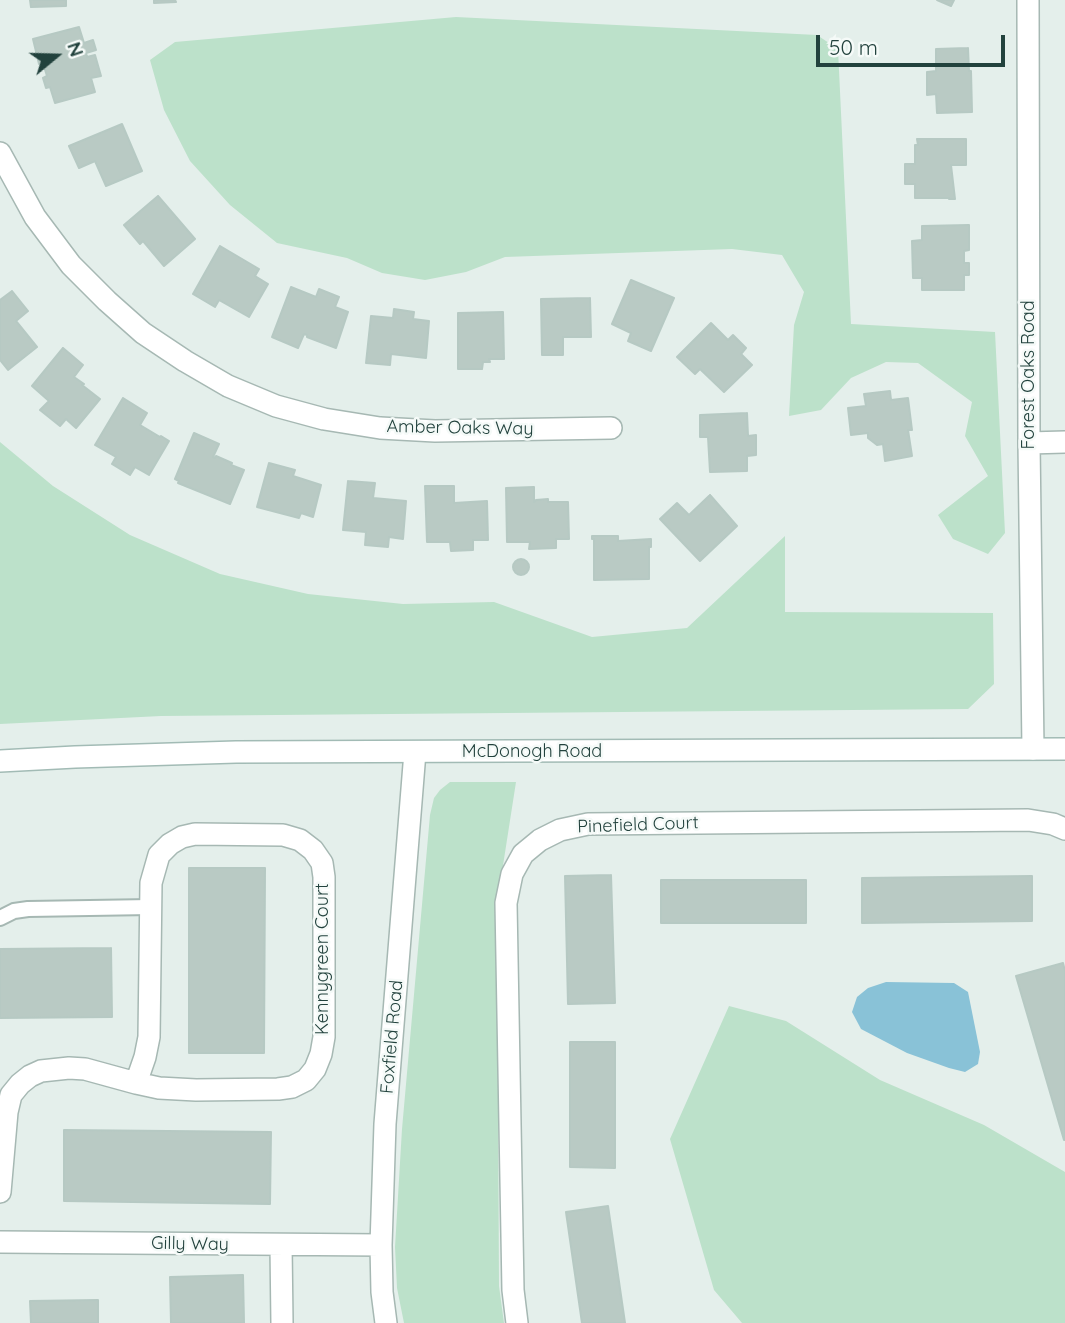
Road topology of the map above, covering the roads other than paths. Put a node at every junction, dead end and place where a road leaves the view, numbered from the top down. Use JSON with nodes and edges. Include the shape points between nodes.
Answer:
{"nodes":[{"id":1,"x":1028,"y":0,"type":"edge"},
{"id":2,"x":0,"y":153,"type":"edge"},
{"id":3,"x":611,"y":428,"type":"dead end"},
{"id":4,"x":1065,"y":442,"type":"edge"},
{"id":5,"x":1029,"y":443,"type":"junction"},
{"id":6,"x":1033,"y":749,"type":"junction"},
{"id":7,"x":1065,"y":749,"type":"edge"},
{"id":8,"x":415,"y":752,"type":"junction"},
{"id":9,"x":0,"y":761,"type":"edge"},
{"id":10,"x":1065,"y":829,"type":"edge"},
{"id":11,"x":151,"y":907,"type":"junction"},
{"id":12,"x":0,"y":918,"type":"edge"},
{"id":13,"x":136,"y":1083,"type":"junction"},
{"id":14,"x":0,"y":1192,"type":"edge"},
{"id":15,"x":0,"y":1242,"type":"edge"},
{"id":16,"x":281,"y":1245,"type":"junction"},
{"id":17,"x":381,"y":1245,"type":"junction"},
{"id":18,"x":282,"y":1323,"type":"edge"},
{"id":19,"x":386,"y":1323,"type":"edge"},
{"id":20,"x":517,"y":1323,"type":"edge"}],
"edges":[{"from":1,"to":5,"type":"street","name":"Forest Oaks Road"},
{"from":2,"to":3,"type":"street","name":"Amber Oaks Way","via":[[35,217],[71,265],[143,332],[228,386],[276,406],[380,428]]},
{"from":4,"to":5,"type":"street"},
{"from":5,"to":6,"type":"street","name":"Forest Oaks Road"},
{"from":6,"to":7,"type":"street","name":"McDonogh Road"},
{"from":6,"to":8,"type":"street","name":"McDonogh Road"},
{"from":8,"to":9,"type":"street","name":"McDonogh Road","via":[[236,752]]},
{"from":8,"to":17,"type":"street","name":"Foxfield Road","via":[[385,1125]]},
{"from":10,"to":20,"type":"street","name":"Pinefield Court","via":[[1028,820],[588,824],[560,830],[523,854],[512,874],[506,903]]},
{"from":11,"to":12,"type":"lane","via":[[28,909]]},
{"from":11,"to":13,"type":"street","name":"Kennygreen Court","via":[[149,1037]]},
{"from":11,"to":13,"type":"street","name":"Kennygreen Court","via":[[151,883],[159,855],[183,837],[283,835],[300,840],[322,863],[324,877],[324,1037],[315,1069],[292,1087],[196,1090]]},
{"from":13,"to":14,"type":"street","name":"Kennygreen Court","via":[[69,1068],[41,1071],[20,1084],[11,1095],[7,1112]]},
{"from":15,"to":16,"type":"street","name":"Gilly Way"},
{"from":16,"to":17,"type":"street","name":"Gilly Way"},
{"from":16,"to":18,"type":"street"},
{"from":17,"to":19,"type":"street","name":"Foxfield Road"}]}
